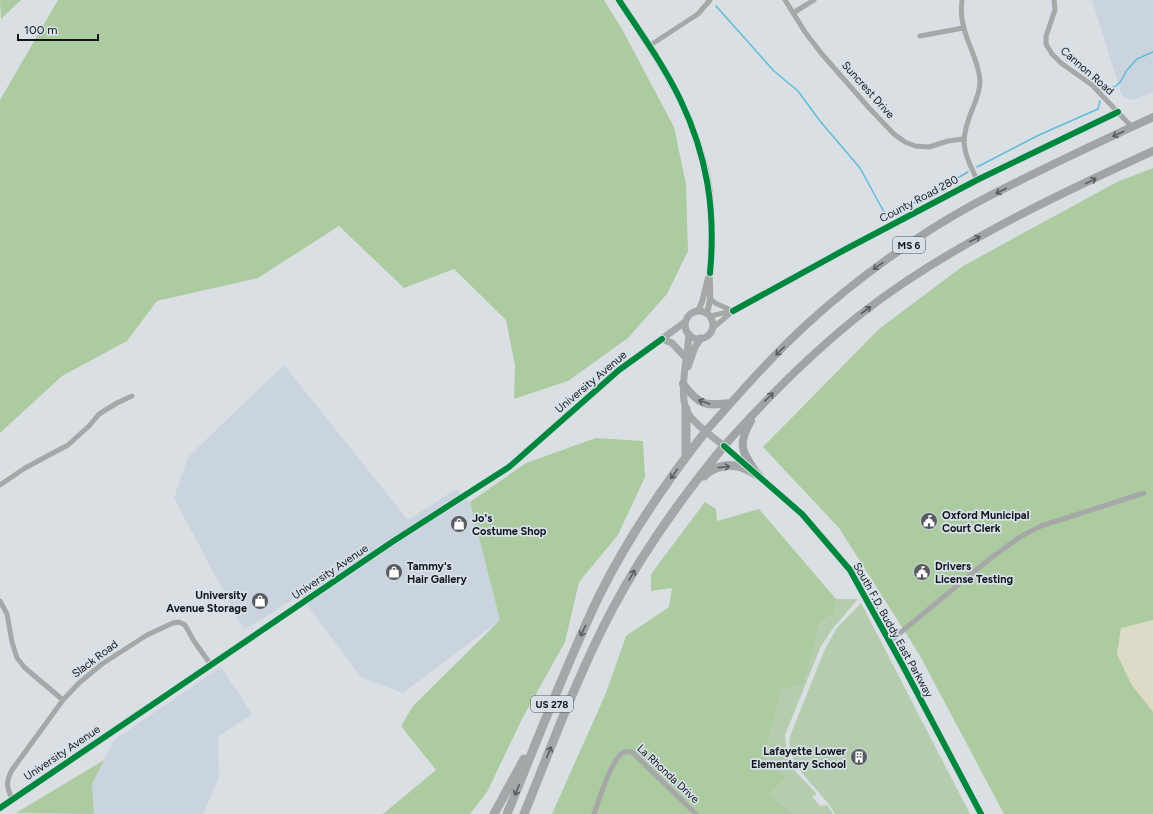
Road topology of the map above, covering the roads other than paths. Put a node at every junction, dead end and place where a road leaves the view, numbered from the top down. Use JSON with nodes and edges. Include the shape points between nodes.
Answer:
{"nodes":[{"id":1,"x":619,"y":0,"type":"edge"},
{"id":2,"x":710,"y":0,"type":"edge"},
{"id":3,"x":785,"y":0,"type":"edge"},
{"id":4,"x":814,"y":0,"type":"edge"},
{"id":5,"x":962,"y":0,"type":"edge"},
{"id":6,"x":1054,"y":0,"type":"edge"},
{"id":7,"x":793,"y":13,"type":"junction"},
{"id":8,"x":964,"y":28,"type":"junction"},
{"id":9,"x":920,"y":36,"type":"dead end"},
{"id":10,"x":649,"y":46,"type":"junction"},
{"id":11,"x":1118,"y":112,"type":"junction"},
{"id":12,"x":1153,"y":117,"type":"edge"},
{"id":13,"x":1132,"y":127,"type":"junction"},
{"id":14,"x":963,"y":138,"type":"junction"},
{"id":15,"x":1153,"y":151,"type":"edge"},
{"id":16,"x":977,"y":180,"type":"junction"},
{"id":17,"x":710,"y":273,"type":"junction"},
{"id":18,"x":710,"y":298,"type":"junction"},
{"id":19,"x":698,"y":311,"type":"junction"},
{"id":20,"x":733,"y":311,"type":"junction"},
{"id":21,"x":708,"y":314,"type":"junction"},
{"id":22,"x":685,"y":322,"type":"junction"},
{"id":23,"x":713,"y":328,"type":"junction"},
{"id":24,"x":688,"y":333,"type":"junction"},
{"id":25,"x":701,"y":338,"type":"junction"},
{"id":26,"x":662,"y":339,"type":"junction"},
{"id":27,"x":686,"y":358,"type":"junction"},
{"id":28,"x":685,"y":372,"type":"junction"},
{"id":29,"x":683,"y":384,"type":"junction"},
{"id":30,"x":132,"y":396,"type":"dead end"},
{"id":31,"x":731,"y":403,"type":"junction"},
{"id":32,"x":759,"y":407,"type":"junction"},
{"id":33,"x":686,"y":409,"type":"junction"},
{"id":34,"x":706,"y":431,"type":"junction"},
{"id":35,"x":724,"y":446,"type":"junction"},
{"id":36,"x":686,"y":457,"type":"junction"},
{"id":37,"x":759,"y":476,"type":"junction"},
{"id":38,"x":0,"y":485,"type":"edge"},
{"id":39,"x":1144,"y":493,"type":"dead end"},
{"id":40,"x":684,"y":498,"type":"junction"},
{"id":41,"x":0,"y":601,"type":"edge"},
{"id":42,"x":889,"y":642,"type":"junction"},
{"id":43,"x":211,"y":665,"type":"junction"},
{"id":44,"x":63,"y":700,"type":"junction"},
{"id":45,"x":548,"y":714,"type":"junction"},
{"id":46,"x":12,"y":800,"type":"junction"},
{"id":47,"x":0,"y":808,"type":"edge"},
{"id":48,"x":494,"y":814,"type":"edge"},
{"id":49,"x":507,"y":814,"type":"edge"},
{"id":50,"x":524,"y":814,"type":"edge"},
{"id":51,"x":594,"y":814,"type":"edge"},
{"id":52,"x":695,"y":814,"type":"edge"},
{"id":53,"x":981,"y":814,"type":"edge"}],
"edges":[{"from":1,"to":10,"type":"street"},
{"from":2,"to":10,"type":"street","via":[[698,14]]},
{"from":3,"to":7,"type":"street","name":"Suncrest Drive"},
{"from":4,"to":7,"type":"street"},
{"from":5,"to":8,"type":"street"},
{"from":6,"to":11,"type":"street","name":"Cannon Road","via":[[1055,10],[1046,36],[1046,44],[1061,63],[1092,85]]},
{"from":7,"to":14,"type":"street","name":"Suncrest Drive","via":[[821,53],[894,134],[915,146],[929,147]]},
{"from":8,"to":9,"type":"street"},
{"from":8,"to":14,"type":"street","via":[[978,66],[980,82]]},
{"from":10,"to":17,"type":"street","via":[[679,97],[702,157],[711,211]]},
{"from":11,"to":13,"type":"street","name":"Cannon Road"},
{"from":11,"to":16,"type":"street","name":"County Road 280"},
{"from":12,"to":13,"type":"highway","number":"MS 6"},
{"from":13,"to":31,"type":"highway","number":"MS 6","one_way":true,"via":[[980,201],[875,268],[808,323]]},
{"from":14,"to":16,"type":"street","via":[[966,157]]},
{"from":32,"to":15,"type":"highway","number":"MS 6","one_way":true,"via":[[804,362],[855,319],[904,283],[967,243]]},
{"from":16,"to":20,"type":"street","name":"County Road 280"},
{"from":17,"to":18,"type":"street"},
{"from":17,"to":19,"type":"street"},
{"from":18,"to":20,"type":"street"},
{"from":18,"to":21,"type":"street"},
{"from":19,"to":21,"type":"main road"},
{"from":19,"to":22,"type":"main road","via":[[690,314]]},
{"from":20,"to":21,"type":"street"},
{"from":20,"to":23,"type":"street"},
{"from":21,"to":23,"type":"main road"},
{"from":22,"to":24,"type":"main road"},
{"from":22,"to":26,"type":"main road","name":"University Avenue"},
{"from":23,"to":25,"type":"main road","via":[[708,335]]},
{"from":24,"to":25,"type":"main road","via":[[692,337]]},
{"from":24,"to":26,"type":"main road","name":"University Avenue"},
{"from":24,"to":27,"type":"main road"},
{"from":25,"to":28,"type":"main road"},
{"from":26,"to":27,"type":"main road","via":[[672,343]]},
{"from":26,"to":43,"type":"main road","name":"University Avenue","via":[[619,370],[509,467],[392,542]]},
{"from":27,"to":28,"type":"main road"},
{"from":28,"to":29,"type":"main road"},
{"from":31,"to":29,"type":"highway","one_way":true,"via":[[705,404],[692,396]]},
{"from":29,"to":33,"type":"main road"},
{"from":30,"to":38,"type":"street","via":[[99,414],[68,445]]},
{"from":31,"to":34,"type":"highway","number":"MS 6"},
{"from":32,"to":35,"type":"highway","number":"MS 6"},
{"from":32,"to":37,"type":"highway","via":[[744,432],[742,444],[745,456]]},
{"from":33,"to":34,"type":"main road"},
{"from":33,"to":36,"type":"highway"},
{"from":34,"to":35,"type":"main road"},
{"from":34,"to":36,"type":"highway","number":"US 278"},
{"from":35,"to":37,"type":"street","name":"South F.D. Buddy East Parkway"},
{"from":35,"to":40,"type":"highway","number":"US 278"},
{"from":36,"to":45,"type":"highway","number":"US 278","one_way":true,"via":[[656,498],[627,545],[600,596]]},
{"from":40,"to":37,"type":"highway","one_way":true,"via":[[708,472],[716,468],[737,466]]},
{"from":37,"to":42,"type":"street","name":"South F.D. Buddy East Parkway","via":[[802,514],[850,570]]},
{"from":39,"to":42,"type":"street","via":[[1041,526],[1020,537]]},
{"from":50,"to":40,"type":"highway","number":"US 278","one_way":true,"via":[[589,657],[613,609],[664,524]]},
{"from":41,"to":44,"type":"street","via":[[6,614],[17,658]]},
{"from":42,"to":53,"type":"street","name":"South F.D. Buddy East Parkway"},
{"from":43,"to":44,"type":"street","name":"Slack Road","via":[[185,625],[173,623],[147,635],[102,664]]},
{"from":43,"to":46,"type":"main road","name":"University Avenue"},
{"from":44,"to":46,"type":"street","name":"Slack Road","via":[[7,778],[6,786]]},
{"from":45,"to":48,"type":"highway"},
{"from":45,"to":49,"type":"highway","number":"US 278","one_way":true},
{"from":46,"to":47,"type":"main road","name":"University Avenue"},
{"from":51,"to":52,"type":"street","name":"La Rhonda Drive","via":[[613,765],[622,753],[627,751],[632,752]]}]}
